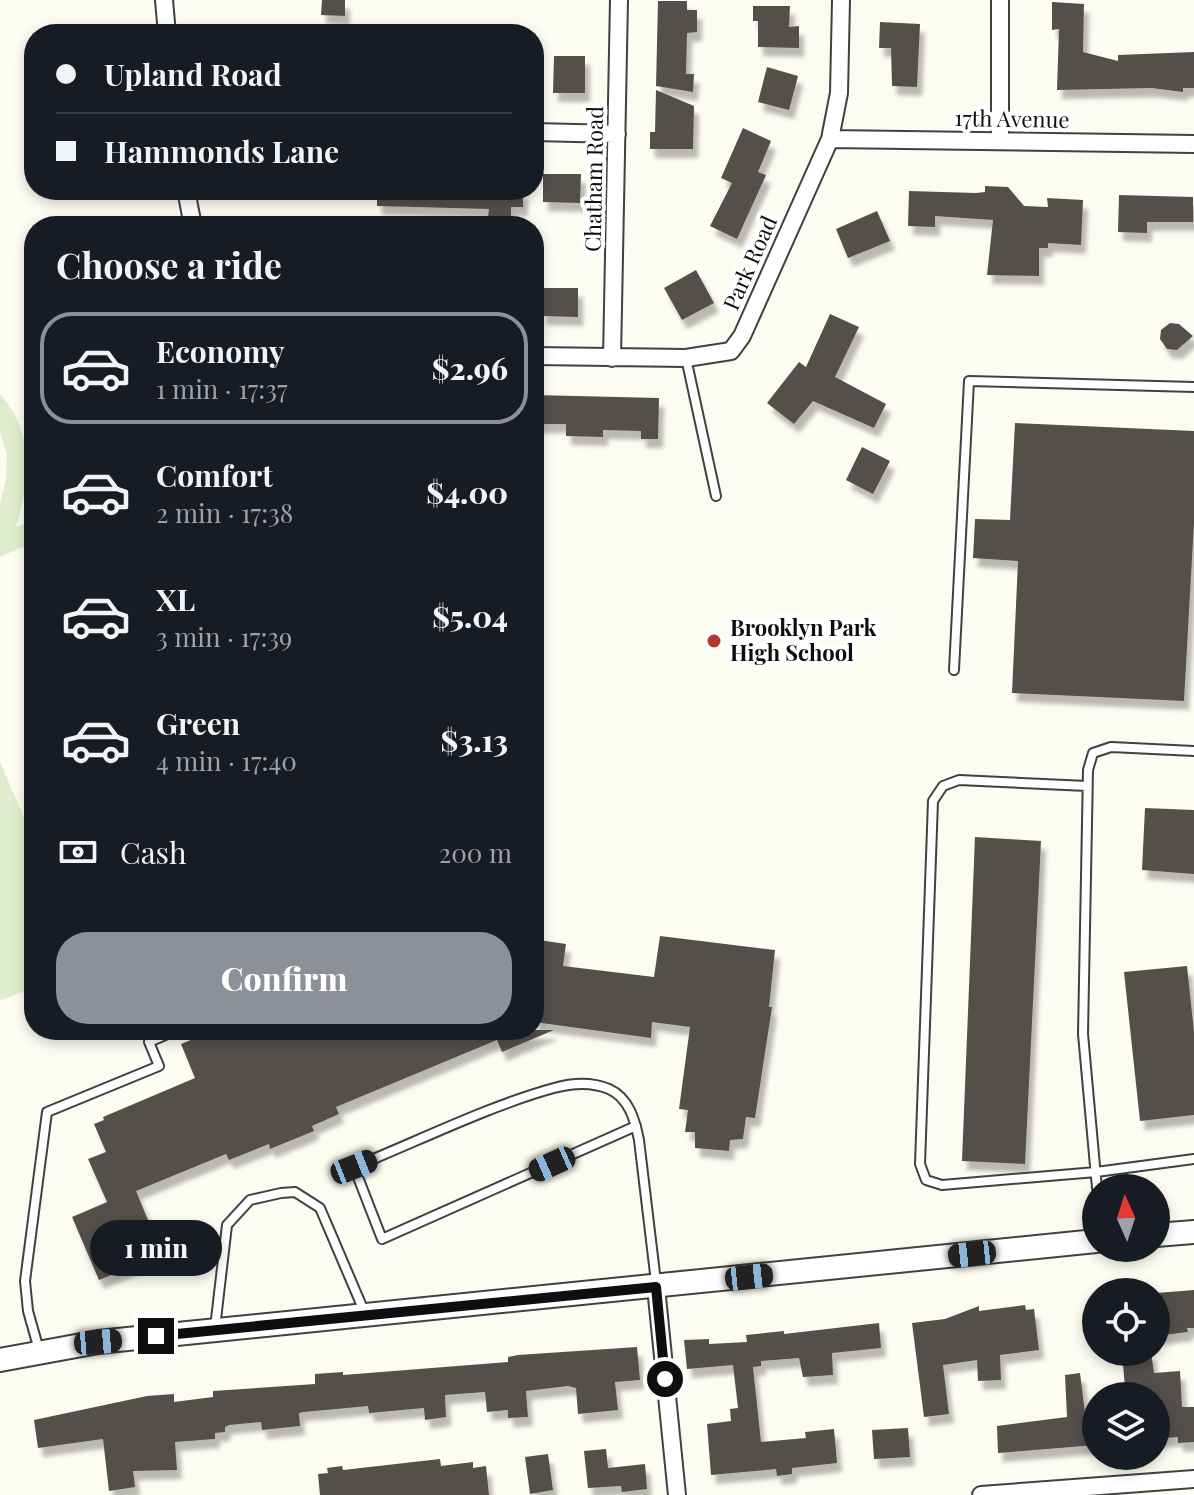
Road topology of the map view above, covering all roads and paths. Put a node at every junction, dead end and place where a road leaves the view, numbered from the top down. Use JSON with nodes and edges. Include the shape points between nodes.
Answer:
{"nodes":[{"id":1,"x":164,"y":0,"type":"edge"},
{"id":2,"x":619,"y":0,"type":"edge"},
{"id":3,"x":841,"y":0,"type":"edge"},
{"id":4,"x":1000,"y":0,"type":"edge"},
{"id":5,"x":166,"y":24,"type":"edge"},
{"id":6,"x":544,"y":132,"type":"edge"},
{"id":7,"x":617,"y":134,"type":"junction"},
{"id":8,"x":830,"y":139,"type":"junction"},
{"id":9,"x":1000,"y":141,"type":"junction"},
{"id":10,"x":1194,"y":144,"type":"edge"},
{"id":11,"x":544,"y":356,"type":"edge"},
{"id":12,"x":612,"y":358,"type":"junction"},
{"id":13,"x":686,"y":358,"type":"junction"},
{"id":14,"x":1194,"y":387,"type":"edge"},
{"id":15,"x":716,"y":496,"type":"dead end"},
{"id":16,"x":954,"y":670,"type":"dead end"},
{"id":17,"x":1194,"y":751,"type":"edge"},
{"id":18,"x":1087,"y":786,"type":"junction"},
{"id":19,"x":154,"y":1040,"type":"edge"},
{"id":20,"x":636,"y":1126,"type":"junction"},
{"id":21,"x":1194,"y":1159,"type":"edge"},
{"id":22,"x":1096,"y":1172,"type":"junction"},
{"id":23,"x":1192,"y":1232,"type":"edge"},
{"id":24,"x":1170,"y":1234,"type":"edge"},
{"id":25,"x":1082,"y":1242,"type":"edge"},
{"id":26,"x":656,"y":1287,"type":"junction"},
{"id":27,"x":366,"y":1316,"type":"junction"},
{"id":28,"x":215,"y":1331,"type":"junction"},
{"id":29,"x":40,"y":1351,"type":"junction"},
{"id":30,"x":0,"y":1360,"type":"edge"},
{"id":31,"x":1194,"y":1479,"type":"edge"},
{"id":32,"x":677,"y":1495,"type":"edge"},
{"id":33,"x":981,"y":1495,"type":"edge"}],
"edges":[{"from":1,"to":5,"type":"street"},
{"from":2,"to":7,"type":"street","name":"Chatham Road"},
{"from":3,"to":8,"type":"street","name":"Park Road","via":[[839,93]]},
{"from":4,"to":9,"type":"street"},
{"from":6,"to":7,"type":"street"},
{"from":7,"to":12,"type":"street","name":"Chatham Road"},
{"from":8,"to":9,"type":"street","name":"17th Avenue"},
{"from":8,"to":13,"type":"street","name":"Park Road","via":[[742,336],[731,351]]},
{"from":9,"to":10,"type":"street","name":"17th Avenue"},
{"from":11,"to":12,"type":"street","name":"Park Road"},
{"from":12,"to":13,"type":"street","name":"Park Road"},
{"from":13,"to":15,"type":"lane"},
{"from":14,"to":16,"type":"lane","via":[[969,381]]},
{"from":17,"to":18,"type":"lane","via":[[1111,747],[1093,753]]},
{"from":18,"to":22,"type":"lane","via":[[1083,1034]]},
{"from":18,"to":22,"type":"lane","via":[[959,780],[943,786],[933,801],[920,1164],[926,1180],[942,1185]]},
{"from":19,"to":29,"type":"lane","via":[[149,1042],[159,1066],[47,1112],[25,1281]]},
{"from":20,"to":20,"type":"lane","via":[[382,1239],[354,1167],[557,1087],[595,1085],[612,1090],[628,1106]]},
{"from":20,"to":26,"type":"lane"},
{"from":21,"to":22,"type":"lane"},
{"from":23,"to":24,"type":"street"},
{"from":25,"to":26,"type":"street"},
{"from":26,"to":27,"type":"street"},
{"from":26,"to":32,"type":"street"},
{"from":27,"to":28,"type":"street"},
{"from":27,"to":28,"type":"lane","via":[[320,1208],[295,1192],[281,1193],[250,1200],[227,1225]]},
{"from":28,"to":29,"type":"street"},
{"from":29,"to":30,"type":"street"},
{"from":31,"to":33,"type":"street"}]}
